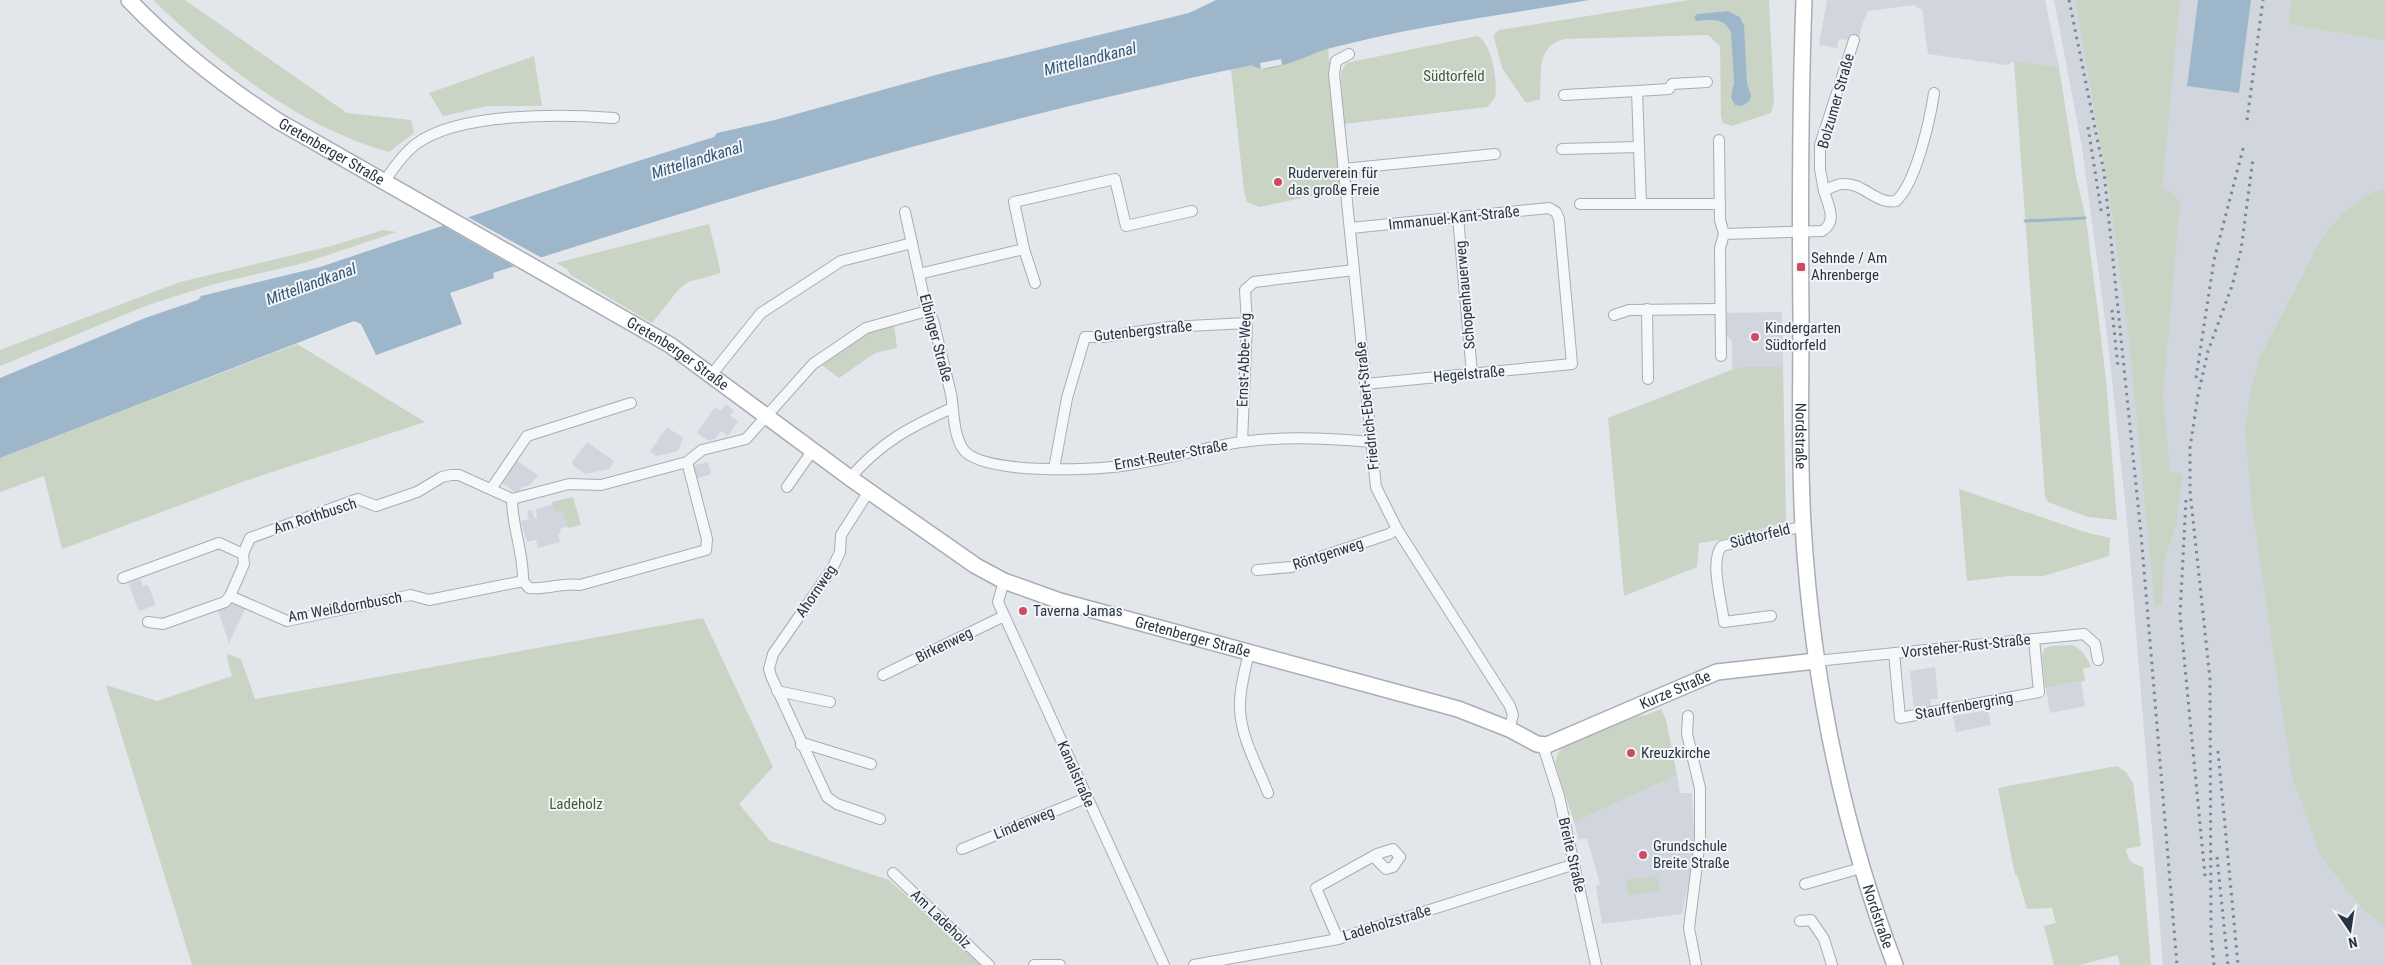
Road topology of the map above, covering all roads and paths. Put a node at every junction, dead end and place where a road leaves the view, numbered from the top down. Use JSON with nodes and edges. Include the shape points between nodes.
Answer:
{"nodes":[{"id":1,"x":129,"y":0,"type":"edge"},
{"id":2,"x":1804,"y":0,"type":"edge"},
{"id":3,"x":1854,"y":40,"type":"dead end"},
{"id":4,"x":1349,"y":54,"type":"dead end"},
{"id":5,"x":1707,"y":82,"type":"dead end"},
{"id":6,"x":1637,"y":91,"type":"junction"},
{"id":7,"x":1934,"y":93,"type":"dead end"},
{"id":8,"x":1564,"y":95,"type":"dead end"},
{"id":9,"x":614,"y":118,"type":"dead end"},
{"id":10,"x":1719,"y":140,"type":"dead end"},
{"id":11,"x":1638,"y":147,"type":"junction"},
{"id":12,"x":1562,"y":149,"type":"dead end"},
{"id":13,"x":1495,"y":154,"type":"dead end"},
{"id":14,"x":1343,"y":169,"type":"junction"},
{"id":15,"x":385,"y":181,"type":"junction"},
{"id":16,"x":1824,"y":191,"type":"junction"},
{"id":17,"x":1641,"y":203,"type":"junction"},
{"id":18,"x":1580,"y":204,"type":"dead end"},
{"id":19,"x":1720,"y":204,"type":"junction"},
{"id":20,"x":1192,"y":210,"type":"dead end"},
{"id":21,"x":905,"y":212,"type":"dead end"},
{"id":22,"x":1458,"y":217,"type":"junction"},
{"id":23,"x":1352,"y":228,"type":"junction"},
{"id":24,"x":1800,"y":233,"type":"junction"},
{"id":25,"x":1724,"y":234,"type":"junction"},
{"id":26,"x":912,"y":243,"type":"junction"},
{"id":27,"x":1024,"y":249,"type":"junction"},
{"id":28,"x":1354,"y":270,"type":"junction"},
{"id":29,"x":919,"y":274,"type":"junction"},
{"id":30,"x":1035,"y":283,"type":"dead end"},
{"id":31,"x":1647,"y":309,"type":"junction"},
{"id":32,"x":1720,"y":310,"type":"junction"},
{"id":33,"x":927,"y":311,"type":"junction"},
{"id":34,"x":1614,"y":315,"type":"dead end"},
{"id":35,"x":1247,"y":324,"type":"junction"},
{"id":36,"x":1721,"y":356,"type":"dead end"},
{"id":37,"x":1572,"y":364,"type":"joint"},
{"id":38,"x":1472,"y":373,"type":"junction"},
{"id":39,"x":712,"y":374,"type":"junction"},
{"id":40,"x":1648,"y":380,"type":"dead end"},
{"id":41,"x":1365,"y":384,"type":"junction"},
{"id":42,"x":631,"y":403,"type":"dead end"},
{"id":43,"x":952,"y":408,"type":"junction"},
{"id":44,"x":767,"y":415,"type":"junction"},
{"id":45,"x":1242,"y":442,"type":"junction"},
{"id":46,"x":1370,"y":442,"type":"junction"},
{"id":47,"x":813,"y":450,"type":"junction"},
{"id":48,"x":974,"y":458,"type":"joint"},
{"id":49,"x":687,"y":462,"type":"junction"},
{"id":50,"x":1054,"y":469,"type":"junction"},
{"id":51,"x":850,"y":478,"type":"junction"},
{"id":52,"x":787,"y":488,"type":"dead end"},
{"id":53,"x":491,"y":489,"type":"junction"},
{"id":54,"x":869,"y":491,"type":"junction"},
{"id":55,"x":512,"y":499,"type":"junction"},
{"id":56,"x":1803,"y":524,"type":"junction"},
{"id":57,"x":1397,"y":529,"type":"junction"},
{"id":58,"x":243,"y":554,"type":"junction"},
{"id":59,"x":1257,"y":570,"type":"dead end"},
{"id":60,"x":124,"y":578,"type":"dead end"},
{"id":61,"x":523,"y":581,"type":"junction"},
{"id":62,"x":1004,"y":581,"type":"junction"},
{"id":63,"x":230,"y":596,"type":"junction"},
{"id":64,"x":1004,"y":616,"type":"junction"},
{"id":65,"x":1771,"y":616,"type":"dead end"},
{"id":66,"x":148,"y":622,"type":"dead end"},
{"id":67,"x":2034,"y":639,"type":"junction"},
{"id":68,"x":1249,"y":652,"type":"junction"},
{"id":69,"x":1894,"y":653,"type":"junction"},
{"id":70,"x":1816,"y":660,"type":"junction"},
{"id":71,"x":2098,"y":660,"type":"dead end"},
{"id":72,"x":883,"y":675,"type":"dead end"},
{"id":73,"x":777,"y":691,"type":"junction"},
{"id":74,"x":830,"y":702,"type":"dead end"},
{"id":75,"x":1688,"y":716,"type":"dead end"},
{"id":76,"x":1509,"y":729,"type":"junction"},
{"id":77,"x":801,"y":745,"type":"junction"},
{"id":78,"x":1543,"y":746,"type":"junction"},
{"id":79,"x":871,"y":764,"type":"dead end"},
{"id":80,"x":1268,"y":793,"type":"dead end"},
{"id":81,"x":1086,"y":798,"type":"junction"},
{"id":82,"x":880,"y":819,"type":"dead end"},
{"id":83,"x":962,"y":849,"type":"dead end"},
{"id":84,"x":1374,"y":857,"type":"dead end"},
{"id":85,"x":1575,"y":864,"type":"junction"},
{"id":86,"x":1861,"y":868,"type":"junction"},
{"id":87,"x":893,"y":873,"type":"dead end"},
{"id":88,"x":1805,"y":884,"type":"dead end"},
{"id":89,"x":1800,"y":921,"type":"dead end"},
{"id":90,"x":1338,"y":939,"type":"junction"},
{"id":91,"x":989,"y":965,"type":"edge"},
{"id":92,"x":1034,"y":965,"type":"edge"},
{"id":93,"x":1060,"y":965,"type":"edge"},
{"id":94,"x":1164,"y":965,"type":"edge"},
{"id":95,"x":1194,"y":965,"type":"edge"},
{"id":96,"x":1596,"y":965,"type":"edge"},
{"id":97,"x":1696,"y":965,"type":"edge"},
{"id":98,"x":1832,"y":965,"type":"edge"},
{"id":99,"x":1895,"y":965,"type":"edge"}],
"edges":[{"from":1,"to":15,"type":"main road","name":"Gretenberger Straße","via":[[188,56],[245,100]]},
{"from":2,"to":24,"type":"main road","name":"Nordstraße"},
{"from":3,"to":16,"type":"street","name":"Bolzumer Straße","via":[[1820,145]]},
{"from":4,"to":14,"type":"street","name":"Friedrich-Ebert-Straße","via":[[1340,57],[1334,67]]},
{"from":5,"to":6,"type":"street"},
{"from":6,"to":8,"type":"street"},
{"from":6,"to":11,"type":"street"},
{"from":7,"to":16,"type":"street","via":[[1919,155],[1906,190],[1896,201],[1888,203],[1845,183]]},
{"from":9,"to":15,"type":"street","name":"Gretenberger Straße","via":[[543,115],[463,125],[432,134],[417,143],[404,154]]},
{"from":10,"to":19,"type":"street"},
{"from":11,"to":12,"type":"street"},
{"from":11,"to":17,"type":"street"},
{"from":13,"to":14,"type":"street"},
{"from":14,"to":23,"type":"street","name":"Friedrich-Ebert-Straße"},
{"from":15,"to":39,"type":"main road","name":"Gretenberger Straße","via":[[634,323]]},
{"from":16,"to":24,"type":"street","name":"Bolzumer Straße","via":[[1830,224],[1822,231]]},
{"from":17,"to":18,"type":"street"},
{"from":17,"to":19,"type":"street"},
{"from":19,"to":25,"type":"street"},
{"from":20,"to":27,"type":"street","via":[[1126,226],[1115,179],[1069,189],[1014,202]]},
{"from":21,"to":26,"type":"street","name":"Elbinger Straße"},
{"from":22,"to":23,"type":"street","name":"Immanuel-Kant-Straße"},
{"from":22,"to":37,"type":"street","name":"Immanuel-Kant-Straße","via":[[1549,208],[1556,212]]},
{"from":22,"to":38,"type":"street","name":"Schopenhauerweg"},
{"from":23,"to":28,"type":"street","name":"Friedrich-Ebert-Straße"},
{"from":24,"to":25,"type":"street"},
{"from":24,"to":56,"type":"main road","name":"Nordstraße"},
{"from":25,"to":32,"type":"street","via":[[1720,248]]},
{"from":26,"to":29,"type":"street","name":"Elbinger Straße"},
{"from":26,"to":39,"type":"street","via":[[842,261],[761,313]]},
{"from":27,"to":29,"type":"street"},
{"from":27,"to":30,"type":"street"},
{"from":28,"to":35,"type":"street","name":"Ernst-Abbe-Weg","via":[[1254,282],[1245,290]]},
{"from":28,"to":41,"type":"street","name":"Friedrich-Ebert-Straße"},
{"from":29,"to":33,"type":"street","name":"Elbinger Straße"},
{"from":31,"to":32,"type":"street"},
{"from":31,"to":34,"type":"street"},
{"from":31,"to":40,"type":"street"},
{"from":32,"to":36,"type":"street"},
{"from":33,"to":43,"type":"street","name":"Elbinger Straße","via":[[933,320]]},
{"from":33,"to":44,"type":"street","via":[[866,328],[813,364]]},
{"from":35,"to":45,"type":"street","name":"Ernst-Abbe-Weg"},
{"from":35,"to":50,"type":"street","name":"Gutenbergstraße","via":[[1169,327],[1085,337],[1067,398]]},
{"from":37,"to":38,"type":"street","name":"Hegelstraße"},
{"from":38,"to":41,"type":"street","name":"Hegelstraße"},
{"from":39,"to":44,"type":"main road","name":"Gretenberger Straße"},
{"from":41,"to":46,"type":"street","name":"Friedrich-Ebert-Straße"},
{"from":42,"to":53,"type":"street","via":[[527,436]]},
{"from":43,"to":48,"type":"street","name":"Elbinger Straße","via":[[959,440],[964,450]]},
{"from":43,"to":51,"type":"street","via":[[914,425],[876,450]]},
{"from":44,"to":47,"type":"main road","name":"Gretenberger Straße"},
{"from":44,"to":49,"type":"street","via":[[746,439],[702,450]]},
{"from":45,"to":46,"type":"street","name":"Ernst-Reuter-Straße","via":[[1295,438]]},
{"from":45,"to":50,"type":"street","name":"Ernst-Reuter-Straße","via":[[1121,466]]},
{"from":46,"to":57,"type":"street","name":"Friedrich-Ebert-Straße","via":[[1376,487]]},
{"from":47,"to":51,"type":"main road","name":"Gretenberger Straße"},
{"from":47,"to":52,"type":"street"},
{"from":48,"to":50,"type":"street","name":"Ernst-Reuter-Straße","via":[[990,464]]},
{"from":49,"to":55,"type":"street","via":[[601,485],[569,484]]},
{"from":49,"to":61,"type":"street","via":[[707,539],[706,550],[580,585],[569,583],[544,590],[529,588]]},
{"from":51,"to":54,"type":"main road","name":"Gretenberger Straße"},
{"from":53,"to":55,"type":"street","name":"Am Rothbusch"},
{"from":53,"to":58,"type":"street","name":"Am Rothbusch","via":[[459,475],[442,477],[417,492],[376,506],[358,499],[250,538]]},
{"from":54,"to":62,"type":"main road","name":"Gretenberger Straße","via":[[976,566]]},
{"from":54,"to":73,"type":"street","name":"Ahornweg","via":[[841,535],[838,560],[773,654],[769,669]]},
{"from":55,"to":61,"type":"street"},
{"from":56,"to":65,"type":"street","name":"Südtorfeld","via":[[1722,546],[1718,551],[1715,563],[1724,622]]},
{"from":56,"to":70,"type":"main road","name":"Nordstraße"},
{"from":57,"to":59,"type":"street","name":"Röntgenweg","via":[[1291,567]]},
{"from":57,"to":76,"type":"street","name":"Friedrich-Ebert-Straße","via":[[1510,706],[1513,715]]},
{"from":58,"to":60,"type":"street","via":[[219,543]]},
{"from":58,"to":63,"type":"street","name":"Am Rothbusch","via":[[244,564]]},
{"from":61,"to":63,"type":"street","name":"Am Weißdornbusch","via":[[429,600],[411,595],[287,621]]},
{"from":62,"to":64,"type":"street","name":"Kanalstraße","via":[[998,602]]},
{"from":62,"to":68,"type":"main road","name":"Gretenberger Straße","via":[[1060,601]]},
{"from":63,"to":66,"type":"street","via":[[225,602],[163,624]]},
{"from":64,"to":72,"type":"street","name":"Birkenweg"},
{"from":64,"to":81,"type":"street","name":"Kanalstraße"},
{"from":67,"to":69,"type":"street","name":"Vorsteher-Rust-Straße"},
{"from":67,"to":69,"type":"street","name":"Stauffenbergring","via":[[2039,692],[1900,718]]},
{"from":67,"to":71,"type":"street","name":"Vorsteher-Rust-Straße","via":[[2084,634],[2096,644]]},
{"from":68,"to":76,"type":"main road","name":"Gretenberger Straße","via":[[1458,710]]},
{"from":68,"to":80,"type":"street","via":[[1240,693],[1242,726]]},
{"from":69,"to":70,"type":"street","name":"Vorsteher-Rust-Straße"},
{"from":70,"to":78,"type":"main road","name":"Kurze Straße","via":[[1717,672]]},
{"from":70,"to":86,"type":"main road","name":"Nordstraße","via":[[1837,775]]},
{"from":73,"to":74,"type":"street"},
{"from":73,"to":77,"type":"street","name":"Ahornweg"},
{"from":75,"to":97,"type":"street","via":[[1687,734],[1700,788],[1700,840],[1688,928]]},
{"from":76,"to":78,"type":"main road","name":"Gretenberger Straße"},
{"from":77,"to":79,"type":"street"},
{"from":77,"to":82,"type":"street","name":"Ahornweg","via":[[827,797],[837,804]]},
{"from":78,"to":85,"type":"street","name":"Breite Straße"},
{"from":81,"to":83,"type":"street","name":"Lindenweg"},
{"from":81,"to":94,"type":"street","name":"Kanalstraße"},
{"from":84,"to":90,"type":"street","via":[[1316,888]]},
{"from":85,"to":90,"type":"street","name":"Ladeholzstraße"},
{"from":85,"to":96,"type":"street","name":"Breite Straße"},
{"from":86,"to":88,"type":"street","name":"Nordstraße"},
{"from":86,"to":99,"type":"main road","name":"Nordstraße"},
{"from":87,"to":91,"type":"street","name":"Am Ladeholz"},
{"from":89,"to":98,"type":"street","via":[[1811,920],[1824,939]]},
{"from":90,"to":95,"type":"street","name":"Ladeholzstraße"},
{"from":92,"to":93,"type":"street"}]}
